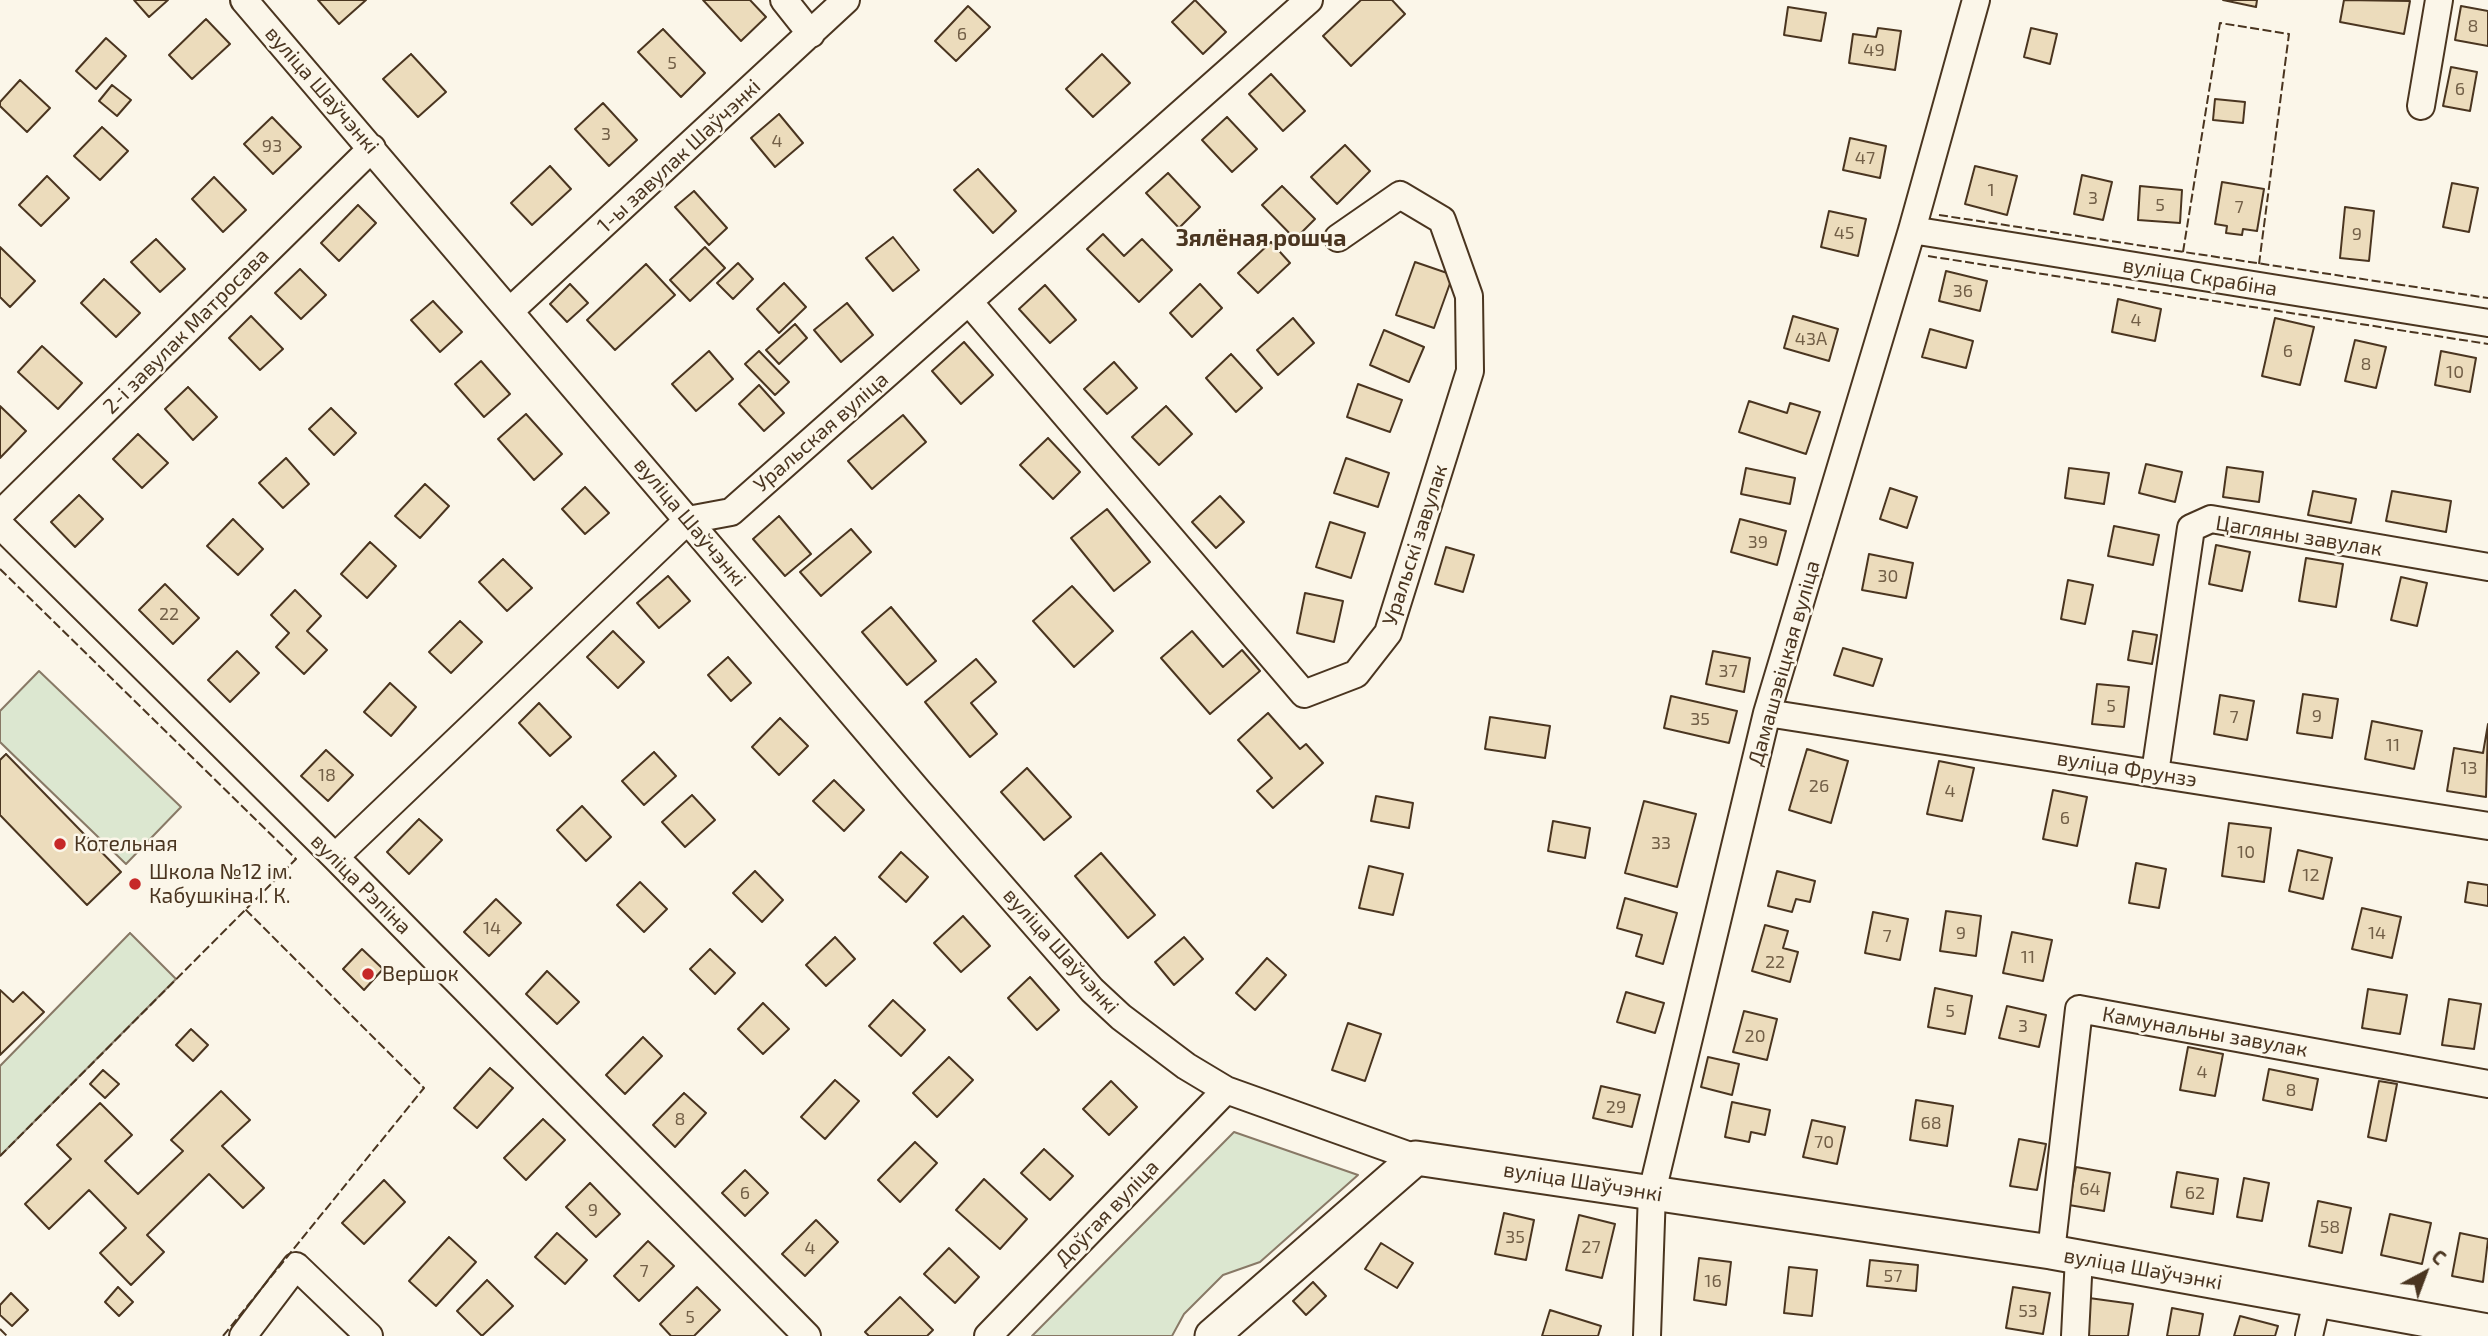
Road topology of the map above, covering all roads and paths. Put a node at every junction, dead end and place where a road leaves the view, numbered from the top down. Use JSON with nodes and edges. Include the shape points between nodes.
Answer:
{"nodes":[{"id":1,"x":244,"y":0,"type":"edge"},
{"id":2,"x":784,"y":0,"type":"edge"},
{"id":3,"x":846,"y":0,"type":"edge"},
{"id":4,"x":1308,"y":0,"type":"edge"},
{"id":5,"x":1976,"y":0,"type":"edge"},
{"id":6,"x":2439,"y":0,"type":"edge"},
{"id":7,"x":811,"y":34,"type":"junction"},
{"id":8,"x":2421,"y":106,"type":"dead end"},
{"id":9,"x":372,"y":148,"type":"junction"},
{"id":10,"x":1912,"y":230,"type":"junction"},
{"id":11,"x":1338,"y":238,"type":"dead end"},
{"id":12,"x":970,"y":302,"type":"junction"},
{"id":13,"x":511,"y":310,"type":"junction"},
{"id":14,"x":2488,"y":323,"type":"edge"},
{"id":15,"x":0,"y":514,"type":"edge"},
{"id":16,"x":688,"y":520,"type":"junction"},
{"id":17,"x":0,"y":525,"type":"edge"},
{"id":18,"x":2488,"y":567,"type":"edge"},
{"id":19,"x":1767,"y":713,"type":"junction"},
{"id":20,"x":2155,"y":773,"type":"junction"},
{"id":21,"x":2488,"y":826,"type":"edge"},
{"id":22,"x":335,"y":857,"type":"junction"},
{"id":23,"x":2488,"y":1084,"type":"edge"},
{"id":24,"x":1227,"y":1090,"type":"junction"},
{"id":25,"x":1416,"y":1158,"type":"junction"},
{"id":26,"x":1652,"y":1192,"type":"junction"},
{"id":27,"x":2065,"y":1254,"type":"junction"},
{"id":28,"x":2317,"y":1301,"type":"junction"},
{"id":29,"x":2488,"y":1331,"type":"edge"},
{"id":30,"x":243,"y":1336,"type":"edge"},
{"id":31,"x":369,"y":1336,"type":"edge"},
{"id":32,"x":807,"y":1336,"type":"edge"},
{"id":33,"x":988,"y":1336,"type":"edge"},
{"id":34,"x":1212,"y":1336,"type":"edge"},
{"id":35,"x":1647,"y":1336,"type":"edge"},
{"id":36,"x":2075,"y":1336,"type":"edge"},
{"id":37,"x":2309,"y":1336,"type":"edge"}],
"edges":[{"from":1,"to":9,"type":"street","name":"вуліца Шаўчэнкі"},
{"from":2,"to":7,"type":"street"},
{"from":3,"to":7,"type":"street","name":"1-ы завулак Шаўчэнкі"},
{"from":4,"to":12,"type":"street","name":"Уральская вуліца"},
{"from":5,"to":10,"type":"street","name":"Дамашэвіцкая вуліца"},
{"from":6,"to":8,"type":"street"},
{"from":7,"to":13,"type":"street","name":"1-ы завулак Шаўчэнкі"},
{"from":9,"to":13,"type":"street","name":"вуліца Шаўчэнкі"},
{"from":9,"to":15,"type":"street","name":"2-і завулак Матросава"},
{"from":10,"to":14,"type":"street","name":"вуліца Скрабіна"},
{"from":10,"to":19,"type":"street","name":"Дамашэвіцкая вуліца"},
{"from":11,"to":12,"type":"street","name":"Уральскі завулак","via":[[1400,195],[1442,220],[1469,296],[1470,371],[1388,633],[1356,674],[1304,694]]},
{"from":12,"to":16,"type":"street","name":"Уральская вуліца","via":[[731,512]]},
{"from":13,"to":16,"type":"street","name":"вуліца Шаўчэнкі"},
{"from":16,"to":22,"type":"street"},
{"from":16,"to":24,"type":"street","name":"вуліца Шаўчэнкі","via":[[1092,990],[1186,1066]]},
{"from":17,"to":22,"type":"street","name":"вуліца Рэпіна"},
{"from":18,"to":20,"type":"street","name":"Цагляны завулак","via":[[2211,519],[2191,528]]},
{"from":19,"to":20,"type":"street","name":"вуліца Фрунзэ"},
{"from":19,"to":26,"type":"street","name":"Дамашэвіцкая вуліца"},
{"from":20,"to":21,"type":"street","name":"вуліца Фрунзэ"},
{"from":22,"to":32,"type":"street","name":"вуліца Рэпіна"},
{"from":23,"to":27,"type":"street","name":"Камунальны завулак","via":[[2080,1009]]},
{"from":24,"to":25,"type":"street","name":"вуліца Шаўчэнкі"},
{"from":24,"to":33,"type":"street","name":"Доўгая вуліца"},
{"from":25,"to":26,"type":"main road","name":"вуліца Шаўчэнкі"},
{"from":25,"to":34,"type":"main road"},
{"from":26,"to":27,"type":"main road","name":"вуліца Шаўчэнкі"},
{"from":26,"to":35,"type":"street","name":"Дамашэвіцкая вуліца"},
{"from":27,"to":28,"type":"main road","name":"вуліца Шаўчэнкі"},
{"from":27,"to":36,"type":"street"},
{"from":28,"to":29,"type":"main road","name":"вуліца Шаўчэнкі"},
{"from":28,"to":37,"type":"street"},
{"from":30,"to":31,"type":"street","via":[[296,1266]]}]}
